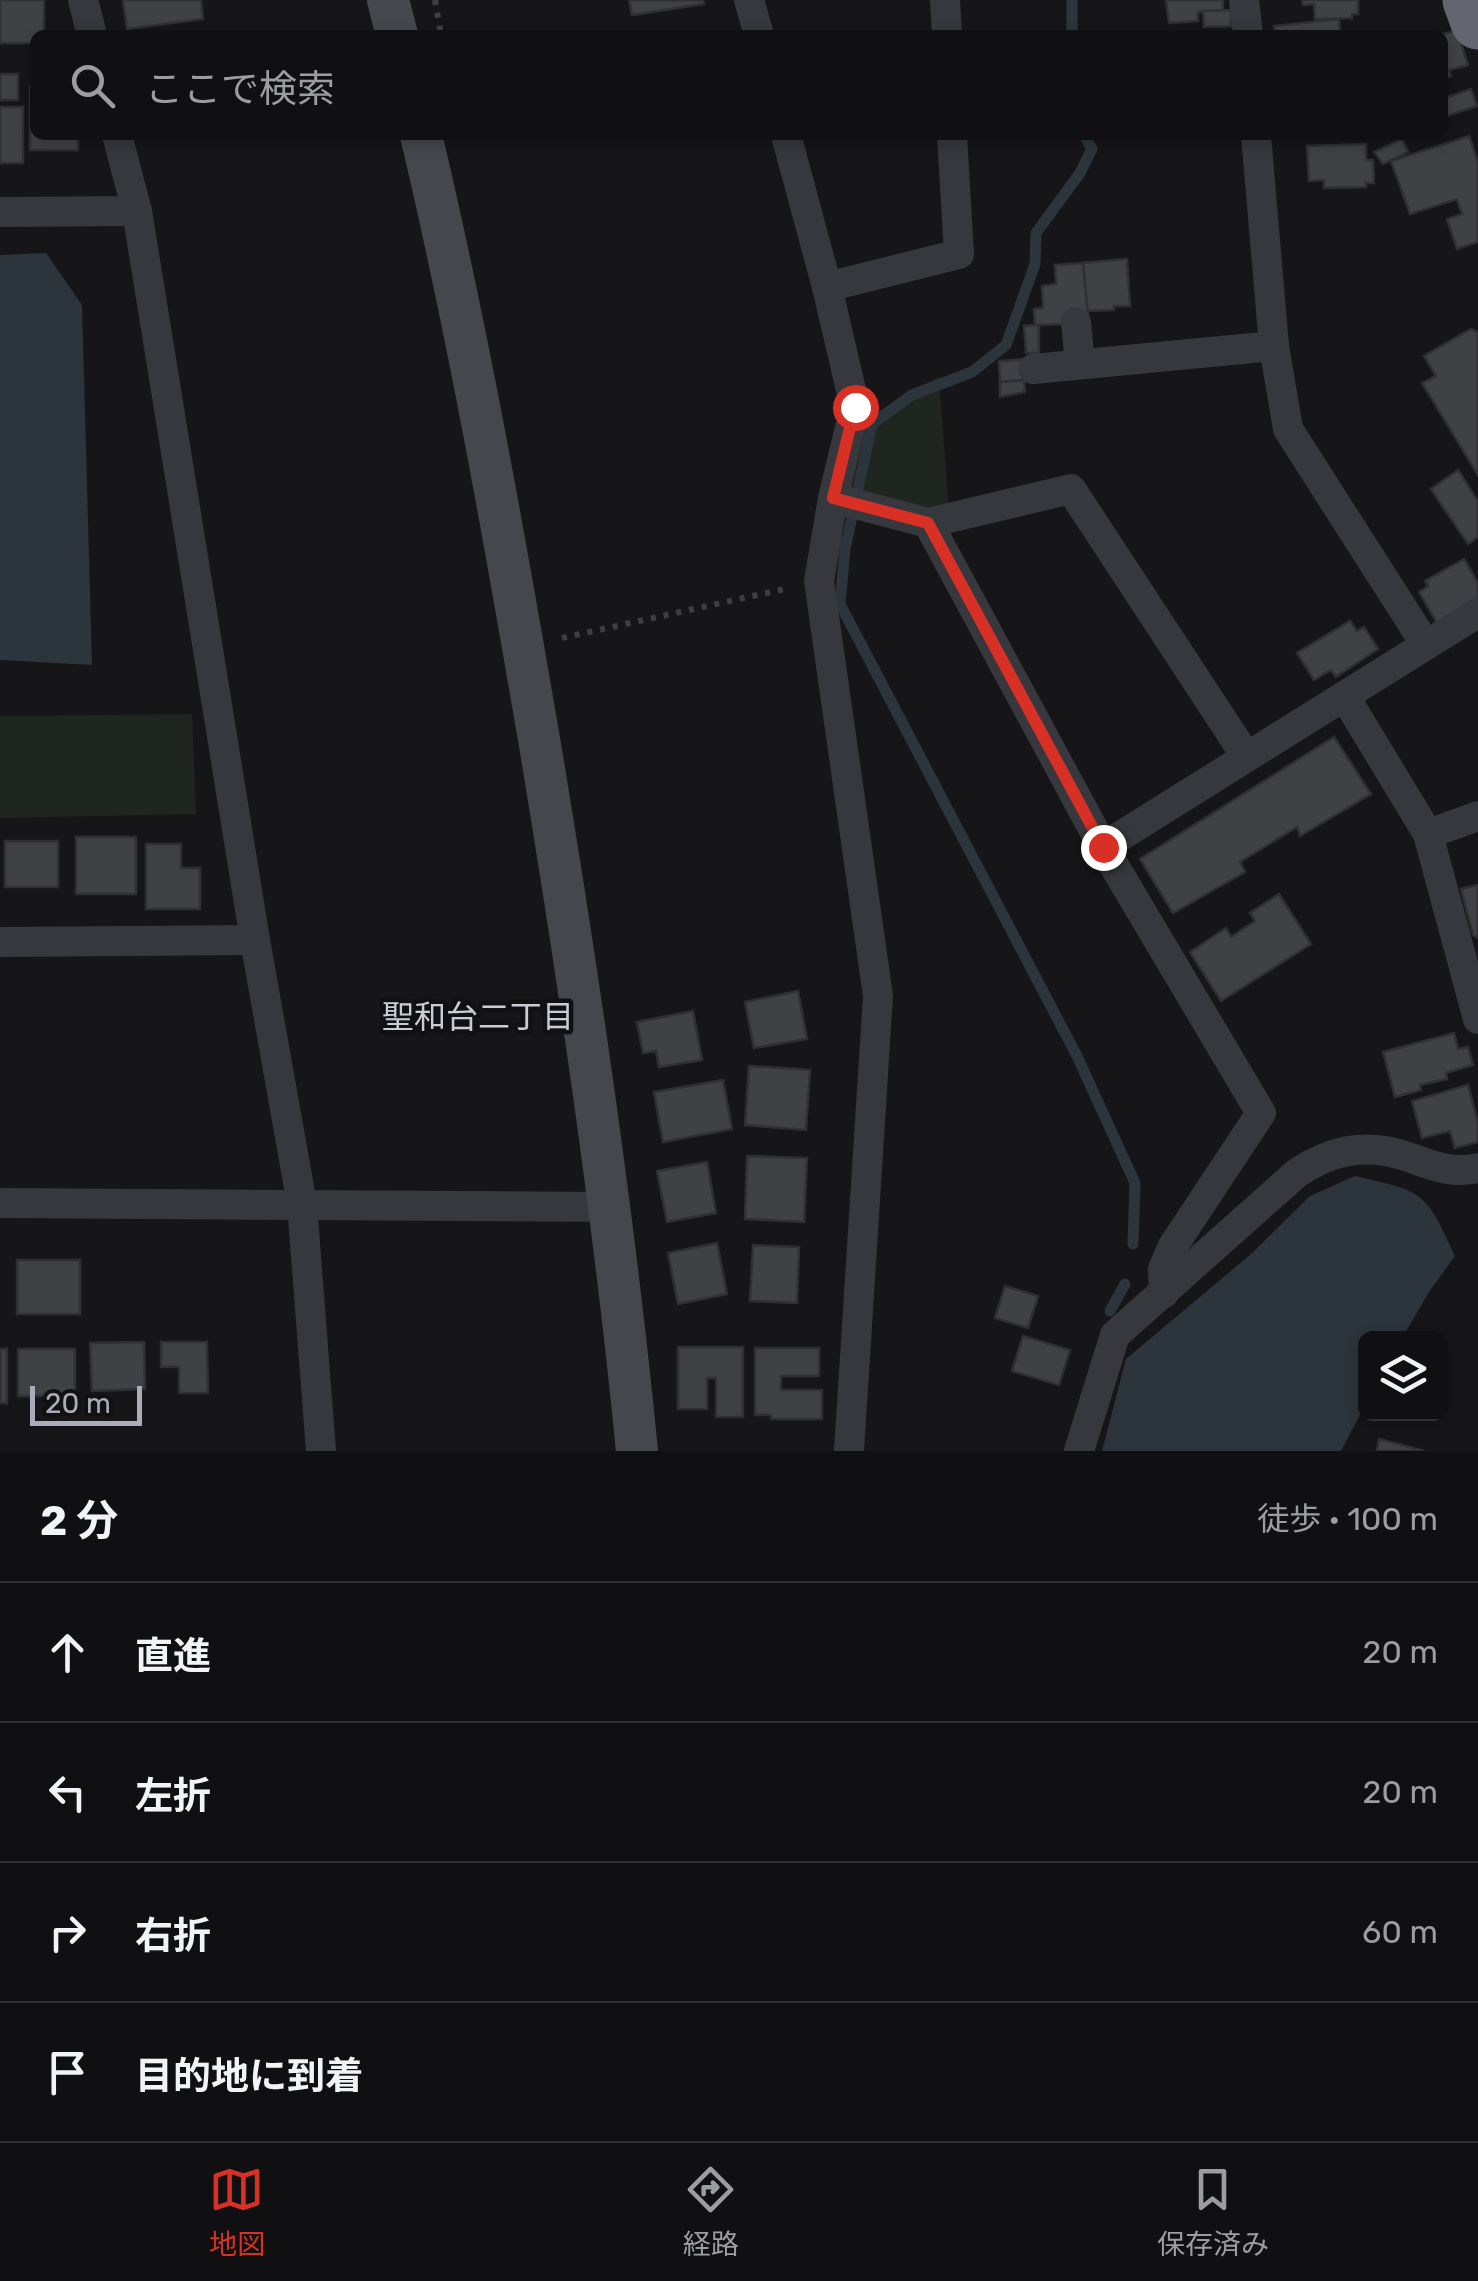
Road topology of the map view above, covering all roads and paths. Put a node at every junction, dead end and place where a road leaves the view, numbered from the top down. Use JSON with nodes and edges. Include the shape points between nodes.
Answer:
{"nodes":[{"id":1,"x":83,"y":0,"type":"edge"},
{"id":2,"x":388,"y":0,"type":"edge"},
{"id":3,"x":436,"y":0,"type":"edge"},
{"id":4,"x":749,"y":0,"type":"edge"},
{"id":5,"x":945,"y":0,"type":"edge"},
{"id":6,"x":1244,"y":0,"type":"edge"},
{"id":7,"x":1470,"y":0,"type":"edge"},
{"id":8,"x":1478,"y":22,"type":"edge"},
{"id":9,"x":91,"y":30,"type":"edge"},
{"id":10,"x":395,"y":30,"type":"edge"},
{"id":11,"x":440,"y":30,"type":"edge"},
{"id":12,"x":757,"y":30,"type":"edge"},
{"id":13,"x":947,"y":30,"type":"edge"},
{"id":14,"x":1247,"y":30,"type":"edge"},
{"id":15,"x":119,"y":140,"type":"edge"},
{"id":16,"x":421,"y":140,"type":"edge"},
{"id":17,"x":787,"y":140,"type":"edge"},
{"id":18,"x":952,"y":140,"type":"edge"},
{"id":19,"x":1256,"y":140,"type":"edge"},
{"id":20,"x":137,"y":211,"type":"junction"},
{"id":21,"x":0,"y":212,"type":"edge"},
{"id":22,"x":827,"y":288,"type":"junction"},
{"id":23,"x":1076,"y":322,"type":"dead end"},
{"id":24,"x":1274,"y":346,"type":"junction"},
{"id":25,"x":1080,"y":364,"type":"junction"},
{"id":26,"x":1033,"y":370,"type":"dead end"},
{"id":27,"x":833,"y":498,"type":"junction"},
{"id":28,"x":928,"y":523,"type":"junction"},
{"id":29,"x":819,"y":581,"type":"junction"},
{"id":30,"x":1478,"y":612,"type":"edge"},
{"id":31,"x":560,"y":638,"type":"dead end"},
{"id":32,"x":1426,"y":644,"type":"junction"},
{"id":33,"x":1345,"y":697,"type":"junction"},
{"id":34,"x":1246,"y":756,"type":"junction"},
{"id":35,"x":1478,"y":816,"type":"edge"},
{"id":36,"x":1428,"y":834,"type":"junction"},
{"id":37,"x":1103,"y":847,"type":"junction"},
{"id":38,"x":255,"y":940,"type":"junction"},
{"id":39,"x":0,"y":942,"type":"edge"},
{"id":40,"x":1478,"y":1019,"type":"edge"},
{"id":41,"x":1478,"y":1168,"type":"edge"},
{"id":42,"x":0,"y":1203,"type":"edge"},
{"id":43,"x":302,"y":1204,"type":"junction"},
{"id":44,"x":609,"y":1207,"type":"junction"},
{"id":45,"x":1164,"y":1293,"type":"junction"},
{"id":46,"x":321,"y":1451,"type":"edge"},
{"id":47,"x":637,"y":1451,"type":"edge"},
{"id":48,"x":850,"y":1451,"type":"edge"},
{"id":49,"x":1079,"y":1451,"type":"edge"}],
"edges":[{"from":1,"to":9,"type":"street"},
{"from":2,"to":10,"type":"street"},
{"from":3,"to":11,"type":"path"},
{"from":4,"to":12,"type":"street"},
{"from":5,"to":13,"type":"street"},
{"from":6,"to":14,"type":"street"},
{"from":7,"to":8,"type":"highway"},
{"from":15,"to":20,"type":"street"},
{"from":16,"to":44,"type":"street","via":[[509,559]]},
{"from":17,"to":22,"type":"street"},
{"from":18,"to":22,"type":"street","via":[[959,254]]},
{"from":19,"to":24,"type":"street"},
{"from":20,"to":21,"type":"street"},
{"from":20,"to":38,"type":"street"},
{"from":22,"to":27,"type":"street","via":[[855,407]]},
{"from":23,"to":25,"type":"street"},
{"from":24,"to":25,"type":"street"},
{"from":24,"to":32,"type":"street","via":[[1288,430]]},
{"from":25,"to":26,"type":"street"},
{"from":27,"to":28,"type":"street"},
{"from":27,"to":29,"type":"street"},
{"from":28,"to":34,"type":"street","via":[[1071,489]]},
{"from":28,"to":37,"type":"street"},
{"from":29,"to":31,"type":"path"},
{"from":29,"to":48,"type":"street","via":[[878,996]]},
{"from":30,"to":32,"type":"street"},
{"from":32,"to":33,"type":"street"},
{"from":33,"to":34,"type":"street"},
{"from":33,"to":36,"type":"street"},
{"from":34,"to":37,"type":"street"},
{"from":35,"to":36,"type":"street"},
{"from":36,"to":40,"type":"street"},
{"from":37,"to":45,"type":"street","via":[[1261,1112],[1173,1246],[1163,1269]]},
{"from":38,"to":39,"type":"street"},
{"from":38,"to":43,"type":"street"},
{"from":41,"to":45,"type":"street","via":[[1455,1171],[1382,1150],[1326,1156],[1297,1173]]},
{"from":42,"to":43,"type":"street"},
{"from":43,"to":44,"type":"street"},
{"from":43,"to":46,"type":"street"},
{"from":44,"to":47,"type":"street"},
{"from":45,"to":49,"type":"street","via":[[1115,1335]]}]}
